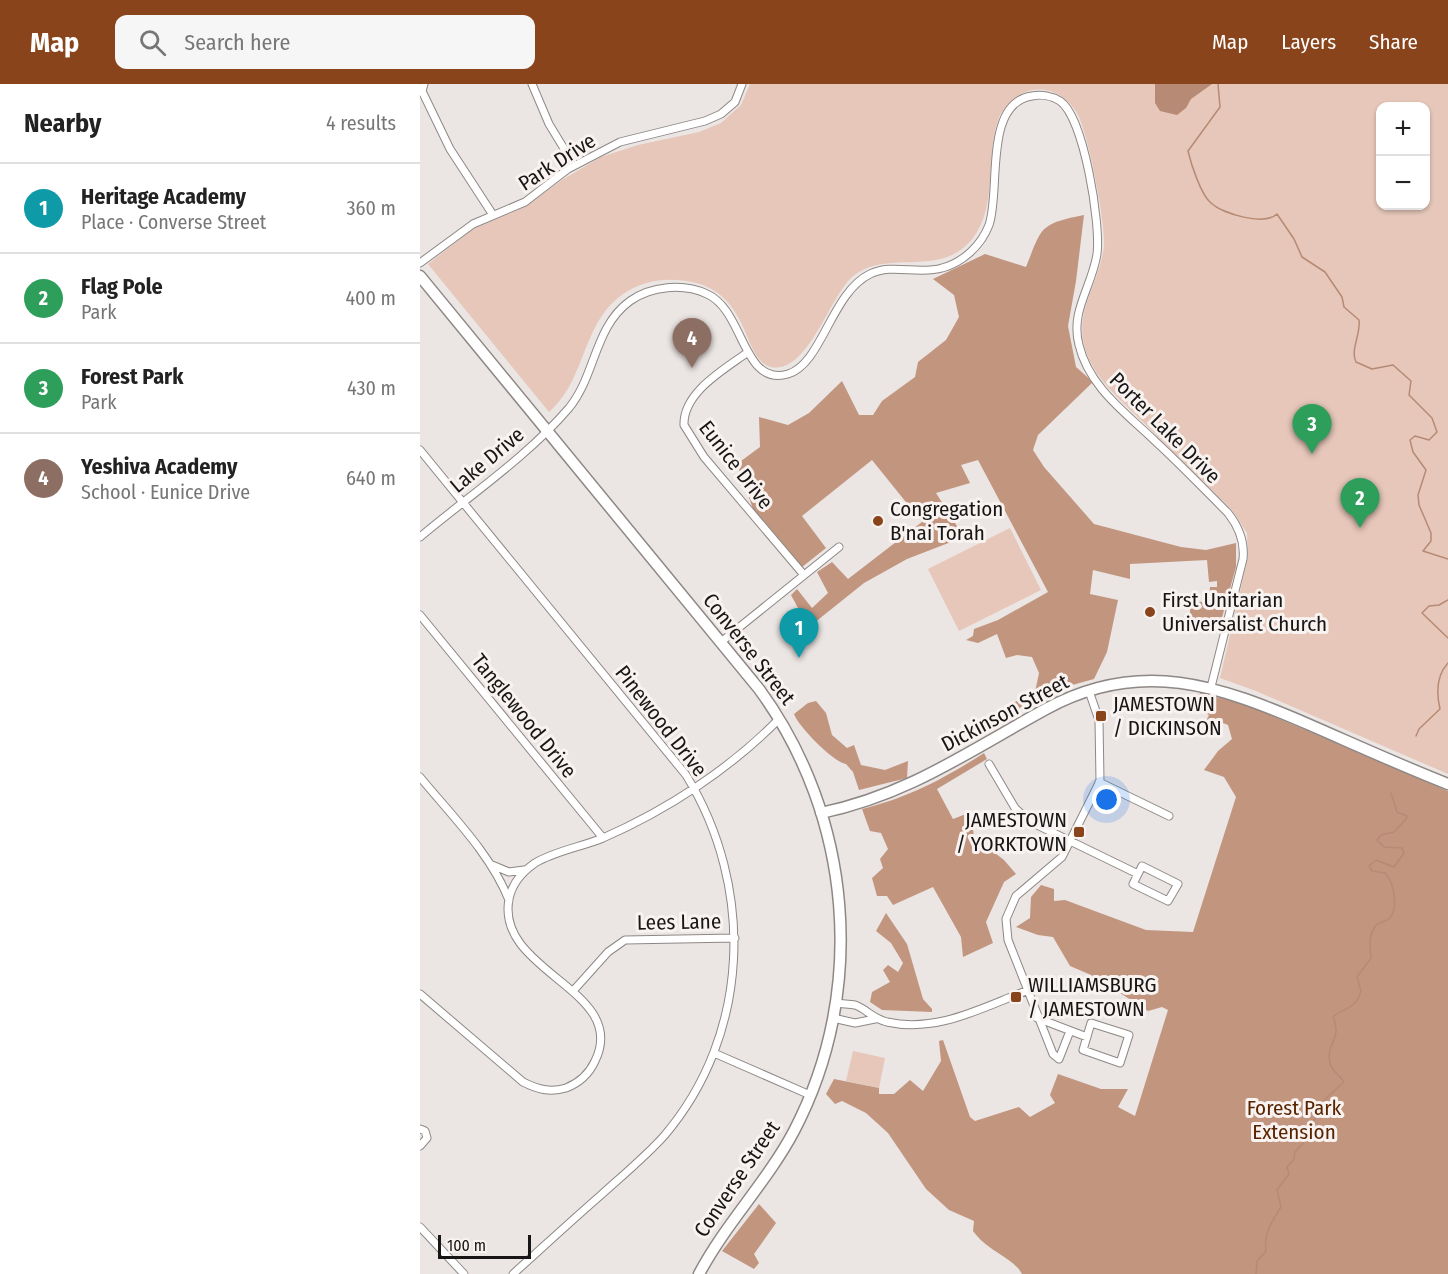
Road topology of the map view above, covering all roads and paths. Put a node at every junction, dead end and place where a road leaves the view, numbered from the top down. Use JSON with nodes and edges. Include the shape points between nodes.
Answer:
{"nodes":[{"id":1,"x":532,"y":84,"type":"edge"},
{"id":2,"x":742,"y":84,"type":"edge"},
{"id":3,"x":422,"y":89,"type":"edge"},
{"id":4,"x":574,"y":165,"type":"junction"},
{"id":5,"x":493,"y":215,"type":"junction"},
{"id":6,"x":420,"y":263,"type":"edge"},
{"id":7,"x":420,"y":276,"type":"edge"},
{"id":8,"x":748,"y":352,"type":"junction"},
{"id":9,"x":547,"y":430,"type":"junction"},
{"id":10,"x":420,"y":450,"type":"edge"},
{"id":11,"x":462,"y":501,"type":"junction"},
{"id":12,"x":420,"y":537,"type":"edge"},
{"id":13,"x":840,"y":547,"type":"dead end"},
{"id":14,"x":804,"y":575,"type":"junction"},
{"id":15,"x":420,"y":615,"type":"edge"},
{"id":16,"x":721,"y":642,"type":"junction"},
{"id":17,"x":1211,"y":687,"type":"junction"},
{"id":18,"x":1089,"y":691,"type":"junction"},
{"id":19,"x":779,"y":719,"type":"junction"},
{"id":20,"x":989,"y":764,"type":"dead end"},
{"id":21,"x":420,"y":777,"type":"edge"},
{"id":22,"x":1099,"y":782,"type":"junction"},
{"id":23,"x":1448,"y":784,"type":"edge"},
{"id":24,"x":693,"y":788,"type":"junction"},
{"id":25,"x":821,"y":813,"type":"junction"},
{"id":26,"x":1169,"y":816,"type":"dead end"},
{"id":27,"x":603,"y":838,"type":"junction"},
{"id":28,"x":1071,"y":841,"type":"junction"},
{"id":29,"x":490,"y":863,"type":"junction"},
{"id":30,"x":526,"y":870,"type":"junction"},
{"id":31,"x":1138,"y":874,"type":"junction"},
{"id":32,"x":509,"y":900,"type":"junction"},
{"id":33,"x":735,"y":938,"type":"junction"},
{"id":34,"x":573,"y":991,"type":"junction"},
{"id":35,"x":1026,"y":991,"type":"junction"},
{"id":36,"x":420,"y":994,"type":"edge"},
{"id":37,"x":836,"y":1003,"type":"junction"},
{"id":38,"x":834,"y":1018,"type":"junction"},
{"id":39,"x":1037,"y":1018,"type":"junction"},
{"id":40,"x":875,"y":1019,"type":"junction"},
{"id":41,"x":1070,"y":1031,"type":"junction"},
{"id":42,"x":1087,"y":1037,"type":"junction"},
{"id":43,"x":714,"y":1053,"type":"junction"},
{"id":44,"x":810,"y":1095,"type":"junction"},
{"id":45,"x":420,"y":1129,"type":"edge"},
{"id":46,"x":420,"y":1146,"type":"edge"},
{"id":47,"x":420,"y":1227,"type":"edge"},
{"id":48,"x":464,"y":1274,"type":"edge"},
{"id":49,"x":513,"y":1274,"type":"edge"},
{"id":50,"x":699,"y":1274,"type":"edge"}],
"edges":[{"from":1,"to":4,"type":"street","via":[[549,124]]},
{"from":2,"to":4,"type":"street","name":"Park Drive","via":[[735,102],[711,119],[627,139]]},
{"from":3,"to":5,"type":"street","via":[[450,149]]},
{"from":4,"to":5,"type":"street","name":"Park Drive","via":[[525,202]]},
{"from":5,"to":6,"type":"street","name":"Park Drive","via":[[464,230]]},
{"from":7,"to":9,"type":"main road","name":"Converse Street"},
{"from":8,"to":9,"type":"street","name":"Porter Lake Drive","via":[[731,316],[706,293],[672,287],[640,295],[612,318],[577,396]]},
{"from":8,"to":14,"type":"street","name":"Eunice Drive","via":[[695,396],[687,406],[684,425],[704,457]]},
{"from":8,"to":17,"type":"street","name":"Porter Lake Drive","via":[[762,371],[776,375],[792,372],[809,357],[846,294],[867,275],[884,270],[938,269],[964,258],[988,226],[998,140],[1006,114],[1016,102],[1031,96],[1048,96],[1064,104],[1080,138],[1098,235],[1093,271],[1076,313],[1082,357],[1100,388],[1228,513],[1243,542],[1244,559]]},
{"from":9,"to":11,"type":"street","name":"Lake Drive"},
{"from":9,"to":16,"type":"main road","name":"Converse Street"},
{"from":10,"to":11,"type":"street","name":"Pinewood Drive"},
{"from":11,"to":12,"type":"street","name":"Lake Drive"},
{"from":11,"to":24,"type":"street","name":"Pinewood Drive","via":[[641,718]]},
{"from":13,"to":14,"type":"street"},
{"from":14,"to":16,"type":"street"},
{"from":15,"to":27,"type":"street","name":"Tanglewood Drive"},
{"from":16,"to":19,"type":"main road","name":"Converse Street"},
{"from":17,"to":18,"type":"main road","name":"Dickinson Street","via":[[1146,681]]},
{"from":17,"to":23,"type":"main road","name":"Dickinson Street","via":[[1257,702]]},
{"from":18,"to":22,"type":"street","via":[[1099,720]]},
{"from":18,"to":25,"type":"main road","name":"Dickinson Street","via":[[1048,708],[914,783]]},
{"from":19,"to":24,"type":"street","via":[[743,752]]},
{"from":19,"to":25,"type":"main road","name":"Converse Street"},
{"from":20,"to":28,"type":"street","via":[[1020,814]]},
{"from":21,"to":29,"type":"street"},
{"from":22,"to":26,"type":"street"},
{"from":22,"to":28,"type":"street"},
{"from":24,"to":27,"type":"street"},
{"from":24,"to":33,"type":"street","name":"Pinewood Drive","via":[[723,858]]},
{"from":25,"to":37,"type":"main road","name":"Converse Street","via":[[840,906],[841,955]]},
{"from":27,"to":30,"type":"street","via":[[544,858]]},
{"from":28,"to":31,"type":"street"},
{"from":28,"to":35,"type":"street","via":[[1059,861],[1021,891],[1008,912],[1008,940]]},
{"from":29,"to":30,"type":"street","via":[[509,873]]},
{"from":29,"to":32,"type":"street"},
{"from":30,"to":32,"type":"street"},
{"from":31,"to":31,"type":"street","via":[[1142,866],[1178,884],[1168,901],[1133,884]]},
{"from":32,"to":34,"type":"street","via":[[510,923],[520,945]]},
{"from":33,"to":34,"type":"street","name":"Lees Lane","via":[[625,940],[608,952]]},
{"from":33,"to":43,"type":"street","name":"Pinewood Drive","via":[[730,993]]},
{"from":34,"to":36,"type":"street","via":[[595,1017],[601,1046],[584,1077],[551,1091],[523,1082]]},
{"from":35,"to":39,"type":"street"},
{"from":35,"to":40,"type":"street","via":[[936,1024],[909,1027]]},
{"from":37,"to":38,"type":"main road","name":"Converse Street"},
{"from":37,"to":40,"type":"street","via":[[855,1005]]},
{"from":38,"to":40,"type":"street","via":[[855,1023]]},
{"from":38,"to":44,"type":"main road","name":"Converse Street"},
{"from":39,"to":41,"type":"street"},
{"from":39,"to":41,"type":"street","via":[[1059,1059]]},
{"from":41,"to":42,"type":"street"},
{"from":42,"to":42,"type":"street","via":[[1091,1023],[1129,1035],[1120,1063],[1083,1050]]},
{"from":43,"to":44,"type":"street"},
{"from":43,"to":49,"type":"street","name":"Pinewood Drive","via":[[693,1094],[664,1136]]},
{"from":44,"to":50,"type":"main road","name":"Converse Street","via":[[774,1165],[726,1229]]},
{"from":45,"to":46,"type":"street","via":[[428,1138]]},
{"from":47,"to":48,"type":"street"}]}
